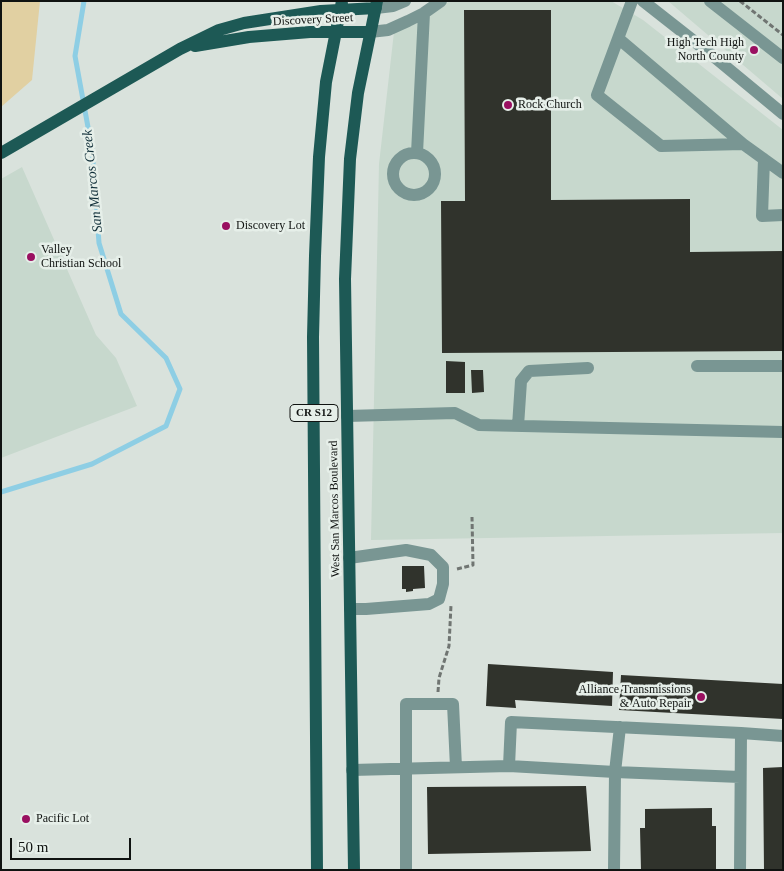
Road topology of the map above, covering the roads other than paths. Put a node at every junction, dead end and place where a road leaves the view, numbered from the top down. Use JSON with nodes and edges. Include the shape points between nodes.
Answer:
{"nodes":[{"id":1,"x":405,"y":1,"type":"edge"},
{"id":2,"x":441,"y":1,"type":"edge"},
{"id":3,"x":632,"y":1,"type":"edge"},
{"id":4,"x":643,"y":1,"type":"edge"},
{"id":5,"x":710,"y":1,"type":"edge"},
{"id":6,"x":341,"y":5,"type":"edge"},
{"id":7,"x":376,"y":5,"type":"edge"},
{"id":8,"x":424,"y":14,"type":"junction"},
{"id":9,"x":335,"y":32,"type":"junction"},
{"id":10,"x":370,"y":32,"type":"junction"},
{"id":11,"x":619,"y":39,"type":"junction"},
{"id":12,"x":180,"y":49,"type":"junction"},
{"id":13,"x":783,"y":58,"type":"edge"},
{"id":14,"x":783,"y":114,"type":"edge"},
{"id":15,"x":743,"y":144,"type":"junction"},
{"id":16,"x":1,"y":153,"type":"edge"},
{"id":17,"x":417,"y":153,"type":"dead end"},
{"id":18,"x":764,"y":159,"type":"junction"},
{"id":19,"x":783,"y":173,"type":"edge"},
{"id":20,"x":783,"y":215,"type":"edge"},
{"id":21,"x":697,"y":366,"type":"dead end"},
{"id":22,"x":783,"y":366,"type":"edge"},
{"id":23,"x":588,"y":368,"type":"dead end"},
{"id":24,"x":347,"y":416,"type":"junction"},
{"id":25,"x":518,"y":426,"type":"junction"},
{"id":26,"x":783,"y":432,"type":"edge"},
{"id":27,"x":349,"y":558,"type":"junction"},
{"id":28,"x":350,"y":609,"type":"junction"},
{"id":29,"x":620,"y":727,"type":"junction"},
{"id":30,"x":741,"y":733,"type":"junction"},
{"id":31,"x":783,"y":736,"type":"edge"},
{"id":32,"x":509,"y":766,"type":"junction"},
{"id":33,"x":456,"y":767,"type":"junction"},
{"id":34,"x":406,"y":768,"type":"junction"},
{"id":35,"x":352,"y":770,"type":"junction"},
{"id":36,"x":615,"y":772,"type":"junction"},
{"id":37,"x":740,"y":777,"type":"junction"},
{"id":38,"x":317,"y":870,"type":"edge"},
{"id":39,"x":354,"y":870,"type":"edge"},
{"id":40,"x":406,"y":870,"type":"edge"},
{"id":41,"x":614,"y":870,"type":"edge"},
{"id":42,"x":740,"y":870,"type":"edge"}],
"edges":[{"from":1,"to":7,"type":"street","name":"Discovery Street","via":[[394,6]]},
{"from":2,"to":8,"type":"street","name":"Discovery Street"},
{"from":3,"to":11,"type":"street"},
{"from":4,"to":14,"type":"street"},
{"from":5,"to":13,"type":"street"},
{"from":6,"to":7,"type":"main road","name":"Discovery Street"},
{"from":6,"to":9,"type":"main road","name":"West San Marcos Boulevard","number":"CR S12"},
{"from":6,"to":12,"type":"main road","name":"Discovery Street","via":[[244,23],[219,30]]},
{"from":7,"to":10,"type":"main road","name":"West San Marcos Boulevard","number":"CR S12"},
{"from":8,"to":10,"type":"street","name":"Discovery Street","via":[[388,30]]},
{"from":8,"to":17,"type":"street"},
{"from":9,"to":10,"type":"main road","name":"Discovery Street"},
{"from":9,"to":12,"type":"main road","name":"Discovery Street","via":[[249,37]]},
{"from":9,"to":38,"type":"main road","name":"West San Marcos Boulevard","number":"CR S12","via":[[326,82],[319,157],[313,337]]},
{"from":10,"to":24,"type":"main road","name":"West San Marcos Boulevard","number":"CR S12","via":[[350,159],[345,280]]},
{"from":11,"to":15,"type":"street"},
{"from":11,"to":15,"type":"street","via":[[598,95],[661,146]]},
{"from":12,"to":16,"type":"main road","name":"Discovery Street"},
{"from":15,"to":18,"type":"street"},
{"from":18,"to":19,"type":"street"},
{"from":18,"to":20,"type":"street","via":[[762,216]]},
{"from":21,"to":22,"type":"street"},
{"from":23,"to":25,"type":"street","via":[[530,371],[520,382]]},
{"from":24,"to":25,"type":"street","via":[[456,413],[479,425]]},
{"from":24,"to":27,"type":"main road","name":"West San Marcos Boulevard","number":"CR S12"},
{"from":25,"to":26,"type":"street"},
{"from":27,"to":28,"type":"main road","name":"West San Marcos Boulevard","number":"CR S12"},
{"from":27,"to":28,"type":"street","via":[[406,550],[431,555],[443,566],[439,599],[429,604]]},
{"from":28,"to":35,"type":"main road","name":"West San Marcos Boulevard","number":"CR S12"},
{"from":29,"to":30,"type":"street"},
{"from":29,"to":32,"type":"street","via":[[511,722]]},
{"from":29,"to":36,"type":"street"},
{"from":30,"to":31,"type":"street"},
{"from":30,"to":37,"type":"street"},
{"from":32,"to":33,"type":"street"},
{"from":32,"to":36,"type":"street"},
{"from":33,"to":34,"type":"street"},
{"from":33,"to":34,"type":"street","via":[[453,704],[406,704]]},
{"from":34,"to":35,"type":"street"},
{"from":34,"to":40,"type":"street"},
{"from":35,"to":39,"type":"main road","name":"West San Marcos Boulevard","number":"CR S12"},
{"from":36,"to":37,"type":"street"},
{"from":36,"to":41,"type":"street"},
{"from":37,"to":42,"type":"street"}]}
